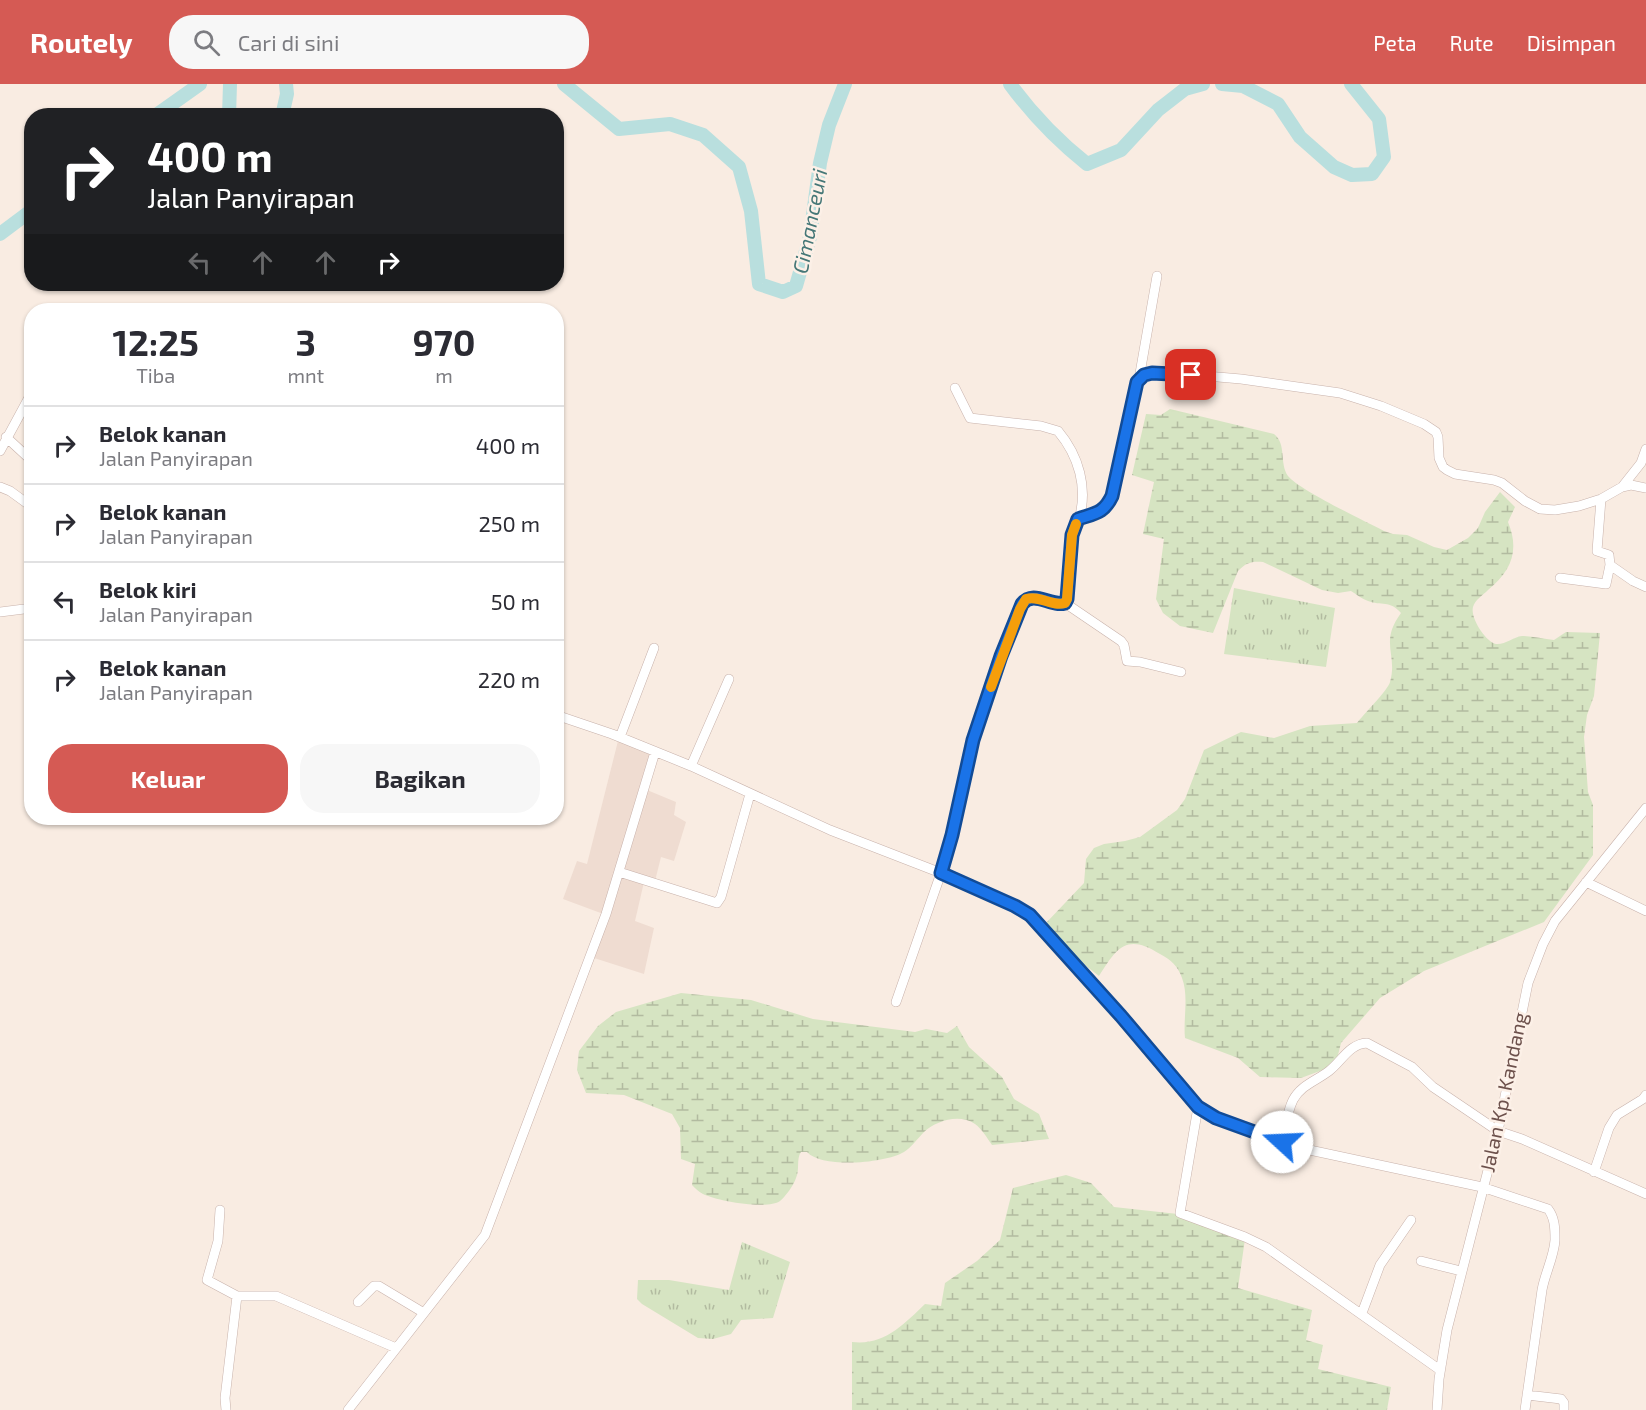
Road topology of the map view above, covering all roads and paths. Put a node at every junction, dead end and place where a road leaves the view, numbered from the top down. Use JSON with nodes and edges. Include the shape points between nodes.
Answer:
{"nodes":[{"id":1,"x":1158,"y":276,"type":"dead end"},
{"id":2,"x":1139,"y":379,"type":"junction"},
{"id":3,"x":955,"y":388,"type":"dead end"},
{"id":4,"x":24,"y":406,"type":"edge"},
{"id":5,"x":6,"y":437,"type":"junction"},
{"id":6,"x":1646,"y":449,"type":"edge"},
{"id":7,"x":0,"y":451,"type":"edge"},
{"id":8,"x":24,"y":454,"type":"edge"},
{"id":9,"x":0,"y":486,"type":"edge"},
{"id":10,"x":1622,"y":487,"type":"junction"},
{"id":11,"x":1646,"y":488,"type":"edge"},
{"id":12,"x":1602,"y":499,"type":"junction"},
{"id":13,"x":24,"y":501,"type":"edge"},
{"id":14,"x":1078,"y":519,"type":"junction"},
{"id":15,"x":1610,"y":565,"type":"junction"},
{"id":16,"x":1560,"y":578,"type":"dead end"},
{"id":17,"x":1646,"y":587,"type":"edge"},
{"id":18,"x":1065,"y":603,"type":"junction"},
{"id":19,"x":24,"y":609,"type":"edge"},
{"id":20,"x":0,"y":612,"type":"edge"},
{"id":21,"x":654,"y":648,"type":"dead end"},
{"id":22,"x":1181,"y":672,"type":"dead end"},
{"id":23,"x":729,"y":679,"type":"dead end"},
{"id":24,"x":564,"y":718,"type":"edge"},
{"id":25,"x":620,"y":737,"type":"junction"},
{"id":26,"x":655,"y":752,"type":"junction"},
{"id":27,"x":691,"y":766,"type":"junction"},
{"id":28,"x":750,"y":794,"type":"junction"},
{"id":29,"x":1646,"y":808,"type":"edge"},
{"id":30,"x":618,"y":872,"type":"junction"},
{"id":31,"x":941,"y":873,"type":"junction"},
{"id":32,"x":1587,"y":882,"type":"junction"},
{"id":33,"x":1646,"y":911,"type":"edge"},
{"id":34,"x":896,"y":1002,"type":"dead end"},
{"id":35,"x":1646,"y":1095,"type":"edge"},
{"id":36,"x":1198,"y":1107,"type":"junction"},
{"id":37,"x":1498,"y":1131,"type":"junction"},
{"id":38,"x":1282,"y":1142,"type":"junction"},
{"id":39,"x":1594,"y":1172,"type":"junction"},
{"id":40,"x":1482,"y":1187,"type":"junction"},
{"id":41,"x":1646,"y":1194,"type":"edge"},
{"id":42,"x":220,"y":1210,"type":"dead end"},
{"id":43,"x":1411,"y":1220,"type":"dead end"},
{"id":44,"x":1421,"y":1261,"type":"dead end"},
{"id":45,"x":1461,"y":1271,"type":"junction"},
{"id":46,"x":237,"y":1296,"type":"junction"},
{"id":47,"x":358,"y":1302,"type":"dead end"},
{"id":48,"x":424,"y":1313,"type":"junction"},
{"id":49,"x":1362,"y":1313,"type":"junction"},
{"id":50,"x":396,"y":1348,"type":"junction"},
{"id":51,"x":1440,"y":1370,"type":"junction"},
{"id":52,"x":1527,"y":1395,"type":"junction"},
{"id":53,"x":226,"y":1410,"type":"edge"},
{"id":54,"x":348,"y":1410,"type":"edge"},
{"id":55,"x":1437,"y":1410,"type":"edge"},
{"id":56,"x":1525,"y":1410,"type":"edge"},
{"id":57,"x":1564,"y":1410,"type":"edge"}],
"edges":[{"from":1,"to":2,"type":"street"},
{"from":2,"to":12,"type":"street","via":[[1144,375],[1172,373],[1353,396],[1432,428],[1438,437],[1441,462],[1455,474],[1502,483],[1540,509],[1555,510]]},
{"from":2,"to":14,"type":"street","via":[[1112,496],[1107,507]]},
{"from":3,"to":14,"type":"street","via":[[970,418],[1058,431],[1080,472],[1083,494]]},
{"from":4,"to":5,"type":"street"},
{"from":5,"to":7,"type":"street"},
{"from":5,"to":8,"type":"street"},
{"from":6,"to":10,"type":"street","via":[[1641,463]]},
{"from":9,"to":13,"type":"street"},
{"from":10,"to":11,"type":"street"},
{"from":10,"to":12,"type":"street"},
{"from":12,"to":15,"type":"street","via":[[1597,551],[1609,555]]},
{"from":14,"to":18,"type":"street","via":[[1072,535]]},
{"from":15,"to":16,"type":"street","via":[[1606,584]]},
{"from":15,"to":17,"type":"street"},
{"from":18,"to":22,"type":"street","via":[[1121,641],[1126,661]]},
{"from":18,"to":31,"type":"street","via":[[1032,597],[1020,609],[973,740]]},
{"from":19,"to":20,"type":"street"},
{"from":21,"to":25,"type":"street"},
{"from":23,"to":27,"type":"street"},
{"from":24,"to":25,"type":"street"},
{"from":25,"to":26,"type":"street"},
{"from":26,"to":27,"type":"street"},
{"from":26,"to":30,"type":"street"},
{"from":27,"to":28,"type":"street"},
{"from":28,"to":30,"type":"street","via":[[717,903]]},
{"from":28,"to":31,"type":"street"},
{"from":29,"to":32,"type":"street","name":"Jalan Kp. Kandang"},
{"from":30,"to":48,"type":"street","via":[[580,984],[484,1235]]},
{"from":31,"to":34,"type":"street"},
{"from":31,"to":36,"type":"street","via":[[1030,915]]},
{"from":32,"to":33,"type":"street"},
{"from":32,"to":37,"type":"street","name":"Jalan Kp. Kandang","via":[[1549,932],[1528,983]]},
{"from":35,"to":39,"type":"street","via":[[1617,1115]]},
{"from":36,"to":38,"type":"street","via":[[1216,1118]]},
{"from":36,"to":49,"type":"street","via":[[1180,1213],[1257,1242]]},
{"from":37,"to":38,"type":"street","via":[[1433,1087],[1412,1067],[1367,1043],[1354,1046],[1298,1092]]},
{"from":37,"to":39,"type":"street"},
{"from":37,"to":40,"type":"street","name":"Jalan Kp. Kandang"},
{"from":38,"to":40,"type":"street"},
{"from":39,"to":41,"type":"street"},
{"from":40,"to":45,"type":"street","name":"Jalan Kp. Kandang"},
{"from":40,"to":52,"type":"street","via":[[1539,1205],[1553,1215],[1553,1253],[1542,1288]]},
{"from":42,"to":46,"type":"street","via":[[218,1241],[207,1280]]},
{"from":43,"to":49,"type":"street","via":[[1380,1265]]},
{"from":44,"to":45,"type":"street"},
{"from":45,"to":51,"type":"street","name":"Jalan Kp. Kandang"},
{"from":46,"to":50,"type":"street","via":[[276,1296]]},
{"from":46,"to":53,"type":"street"},
{"from":47,"to":48,"type":"street","via":[[374,1286],[379,1286]]},
{"from":48,"to":50,"type":"street"},
{"from":49,"to":51,"type":"street"},
{"from":50,"to":54,"type":"street"},
{"from":51,"to":55,"type":"street","name":"Jalan Kp. Kandang"},
{"from":52,"to":56,"type":"street"},
{"from":52,"to":57,"type":"street","via":[[1561,1399]]}]}
